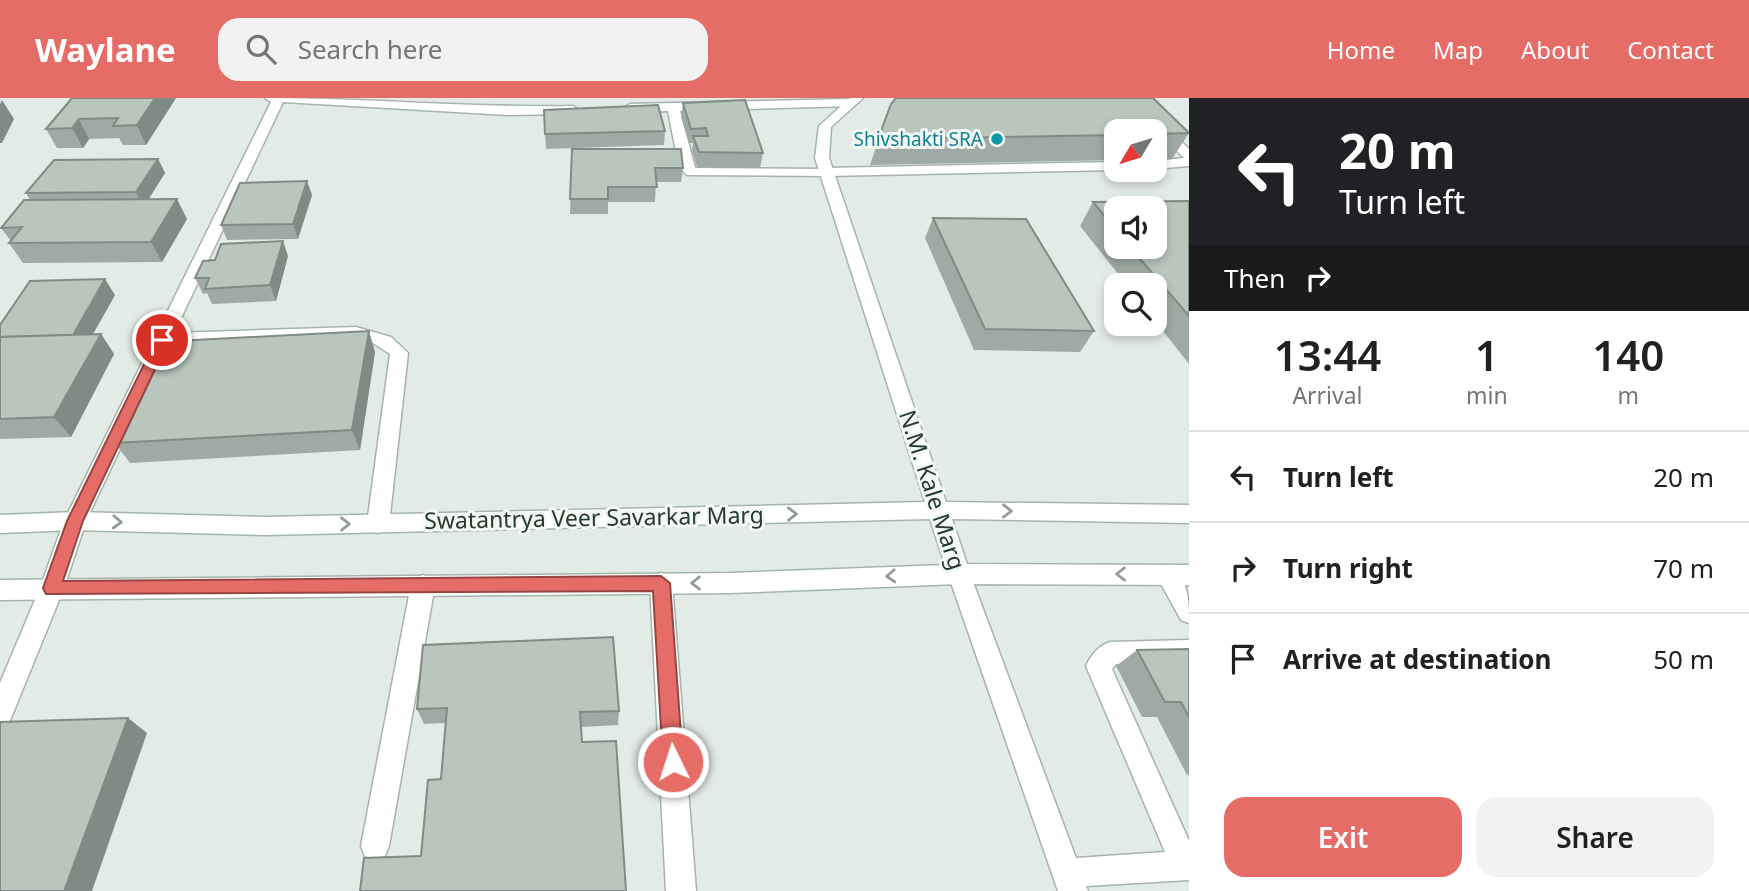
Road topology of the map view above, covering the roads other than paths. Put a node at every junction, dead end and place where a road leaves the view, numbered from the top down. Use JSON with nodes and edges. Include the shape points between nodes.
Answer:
{"nodes":[{"id":1,"x":503,"y":98,"type":"edge"},
{"id":2,"x":1130,"y":98,"type":"edge"},
{"id":3,"x":274,"y":99,"type":"edge"},
{"id":4,"x":852,"y":101,"type":"edge"},
{"id":5,"x":673,"y":107,"type":"junction"},
{"id":6,"x":618,"y":108,"type":"edge"},
{"id":7,"x":591,"y":109,"type":"edge"},
{"id":8,"x":508,"y":111,"type":"junction"},
{"id":9,"x":1189,"y":156,"type":"edge"},
{"id":10,"x":1189,"y":162,"type":"edge"},
{"id":11,"x":1167,"y":164,"type":"edge"},
{"id":12,"x":1104,"y":166,"type":"edge"},
{"id":13,"x":827,"y":172,"type":"junction"},
{"id":14,"x":162,"y":340,"type":"junction"},
{"id":15,"x":939,"y":510,"type":"junction"},
{"id":16,"x":1189,"y":514,"type":"edge"},
{"id":17,"x":75,"y":521,"type":"junction"},
{"id":18,"x":0,"y":524,"type":"edge"},
{"id":19,"x":378,"y":524,"type":"junction"},
{"id":20,"x":959,"y":573,"type":"junction"},
{"id":21,"x":1178,"y":575,"type":"edge"},
{"id":22,"x":661,"y":583,"type":"junction"},
{"id":23,"x":423,"y":585,"type":"junction"},
{"id":24,"x":52,"y":588,"type":"junction"},
{"id":25,"x":0,"y":590,"type":"edge"},
{"id":26,"x":1189,"y":613,"type":"edge"},
{"id":27,"x":1189,"y":651,"type":"edge"},
{"id":28,"x":0,"y":714,"type":"edge"},
{"id":29,"x":375,"y":846,"type":"dead end"},
{"id":30,"x":1187,"y":865,"type":"edge"},
{"id":31,"x":1070,"y":882,"type":"edge"},
{"id":32,"x":681,"y":891,"type":"edge"}],
"edges":[{"from":1,"to":8,"type":"street"},
{"from":2,"to":9,"type":"street"},
{"from":3,"to":8,"type":"street"},
{"from":3,"to":14,"type":"street"},
{"from":4,"to":5,"type":"street"},
{"from":4,"to":13,"type":"street","name":"N.M. Kale Marg","via":[[825,126],[822,158]]},
{"from":5,"to":6,"type":"street"},
{"from":5,"to":13,"type":"street","via":[[686,167],[692,172]]},
{"from":7,"to":8,"type":"street"},
{"from":10,"to":11,"type":"street"},
{"from":12,"to":13,"type":"street"},
{"from":13,"to":15,"type":"street","name":"N.M. Kale Marg"},
{"from":14,"to":17,"type":"street"},
{"from":14,"to":19,"type":"street","via":[[356,333],[392,344],[399,352]]},
{"from":15,"to":16,"type":"street","name":"Swatantrya Veer Savarkar Marg","one_way":true},
{"from":19,"to":15,"type":"street","name":"Swatantrya Veer Savarkar Marg","one_way":true},
{"from":15,"to":20,"type":"street","name":"N.M. Kale Marg"},
{"from":17,"to":18,"type":"street","name":"Swatantrya Veer Savarkar Marg"},
{"from":17,"to":19,"type":"street","name":"Swatantrya Veer Savarkar Marg","one_way":true},
{"from":17,"to":24,"type":"street"},
{"from":21,"to":20,"type":"street","one_way":true},
{"from":20,"to":22,"type":"street","one_way":true},
{"from":20,"to":31,"type":"street","name":"N.M. Kale Marg"},
{"from":21,"to":26,"type":"street"},
{"from":22,"to":23,"type":"street"},
{"from":22,"to":32,"type":"street"},
{"from":23,"to":24,"type":"street"},
{"from":23,"to":29,"type":"street"},
{"from":24,"to":25,"type":"street"},
{"from":24,"to":28,"type":"street"},
{"from":27,"to":30,"type":"street","via":[[1110,653],[1098,666]]},
{"from":30,"to":31,"type":"street"}]}
